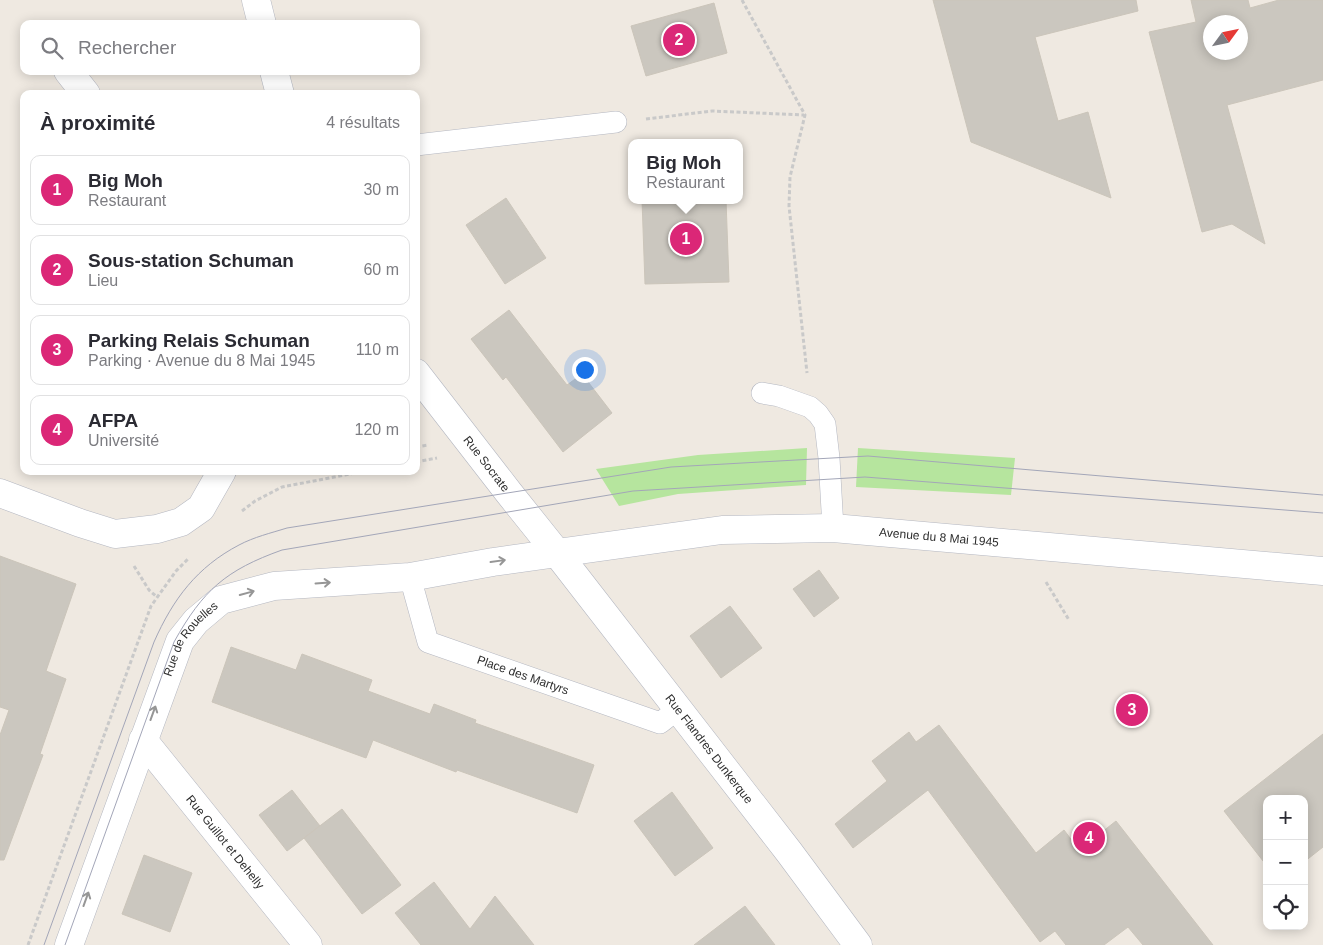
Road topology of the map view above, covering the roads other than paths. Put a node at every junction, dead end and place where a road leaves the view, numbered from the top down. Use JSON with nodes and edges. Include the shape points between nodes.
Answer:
{"nodes":[{"id":1,"x":256,"y":0,"type":"edge"},
{"id":2,"x":261,"y":20,"type":"edge"},
{"id":3,"x":71,"y":75,"type":"edge"},
{"id":4,"x":275,"y":75,"type":"edge"},
{"id":5,"x":83,"y":90,"type":"edge"},
{"id":6,"x":279,"y":90,"type":"edge"},
{"id":7,"x":616,"y":122,"type":"road end"},
{"id":8,"x":420,"y":145,"type":"edge"},
{"id":9,"x":420,"y":377,"type":"edge"},
{"id":10,"x":762,"y":393,"type":"dead end"},
{"id":11,"x":220,"y":475,"type":"edge"},
{"id":12,"x":0,"y":493,"type":"edge"},
{"id":13,"x":833,"y":528,"type":"junction"},
{"id":14,"x":557,"y":554,"type":"junction"},
{"id":15,"x":1323,"y":571,"type":"edge"},
{"id":16,"x":410,"y":576,"type":"junction"},
{"id":17,"x":678,"y":709,"type":"junction"},
{"id":18,"x":143,"y":740,"type":"junction"},
{"id":19,"x":69,"y":945,"type":"edge"},
{"id":20,"x":308,"y":945,"type":"edge"},
{"id":21,"x":858,"y":945,"type":"edge"}],
"edges":[{"from":1,"to":2,"type":"street"},
{"from":3,"to":5,"type":"street"},
{"from":4,"to":6,"type":"street"},
{"from":7,"to":8,"type":"lane"},
{"from":9,"to":14,"type":"street","name":"Rue Socrate"},
{"from":10,"to":13,"type":"lane","via":[[810,407],[824,424]]},
{"from":11,"to":12,"type":"street","via":[[201,508],[181,522],[157,529],[115,534]]},
{"from":13,"to":14,"type":"street","name":"Avenue du 8 Mai 1945","via":[[722,530]]},
{"from":13,"to":15,"type":"street","name":"Avenue du 8 Mai 1945"},
{"from":16,"to":14,"type":"street","name":"Rue de Rouelles","one_way":true},
{"from":14,"to":17,"type":"street","name":"Rue Flandres Dunkerque"},
{"from":16,"to":17,"type":"lane","name":"Place des Martyrs","via":[[428,642],[660,723]]},
{"from":18,"to":16,"type":"street","name":"Rue de Rouelles","one_way":true,"via":[[180,641],[193,624],[221,600],[274,586]]},
{"from":17,"to":21,"type":"street","name":"Rue Flandres Dunkerque"},
{"from":19,"to":18,"type":"street","name":"Rue de Rouelles","one_way":true},
{"from":18,"to":20,"type":"street","name":"Rue Guillot et Dehelly"}]}
